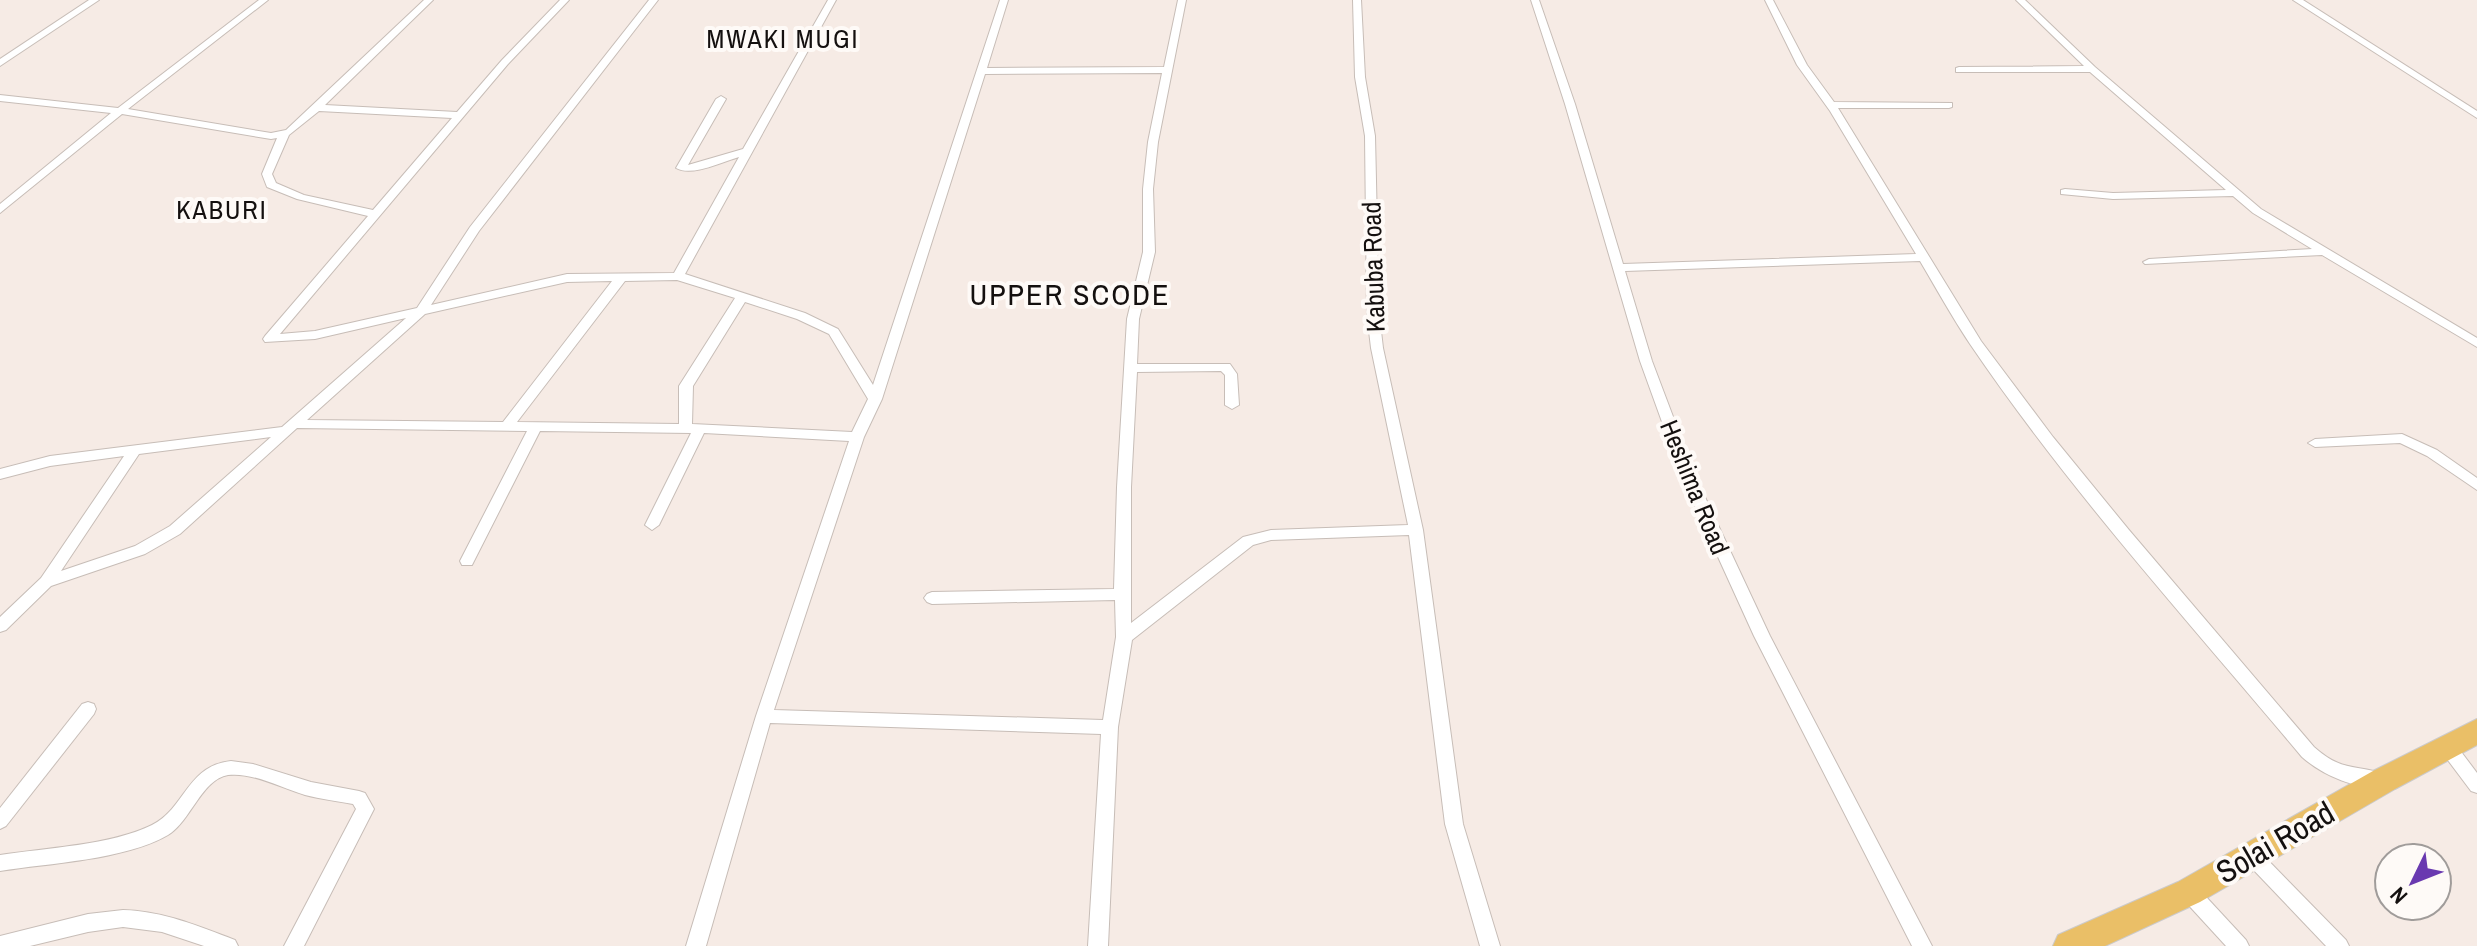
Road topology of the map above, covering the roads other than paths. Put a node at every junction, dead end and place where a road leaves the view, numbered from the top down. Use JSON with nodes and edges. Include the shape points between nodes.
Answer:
{"nodes":[{"id":1,"x":95,"y":0,"type":"edge"},
{"id":2,"x":264,"y":0,"type":"edge"},
{"id":3,"x":429,"y":0,"type":"edge"},
{"id":4,"x":565,"y":0,"type":"edge"},
{"id":5,"x":654,"y":0,"type":"edge"},
{"id":6,"x":832,"y":0,"type":"edge"},
{"id":7,"x":1004,"y":0,"type":"edge"},
{"id":8,"x":1182,"y":0,"type":"edge"},
{"id":9,"x":1357,"y":0,"type":"edge"},
{"id":10,"x":1535,"y":0,"type":"edge"},
{"id":11,"x":1769,"y":0,"type":"edge"},
{"id":12,"x":2020,"y":0,"type":"edge"},
{"id":13,"x":2297,"y":0,"type":"edge"},
{"id":14,"x":0,"y":63,"type":"edge"},
{"id":15,"x":2092,"y":69,"type":"junction"},
{"id":16,"x":1167,"y":70,"type":"junction"},
{"id":17,"x":1959,"y":70,"type":"dead end"},
{"id":18,"x":982,"y":71,"type":"junction"},
{"id":19,"x":0,"y":98,"type":"edge"},
{"id":20,"x":721,"y":99,"type":"dead end"},
{"id":21,"x":1830,"y":105,"type":"junction"},
{"id":22,"x":1949,"y":105,"type":"dead end"},
{"id":23,"x":317,"y":108,"type":"junction"},
{"id":24,"x":120,"y":111,"type":"junction"},
{"id":25,"x":461,"y":115,"type":"junction"},
{"id":26,"x":2477,"y":115,"type":"edge"},
{"id":27,"x":284,"y":134,"type":"junction"},
{"id":28,"x":749,"y":151,"type":"junction"},
{"id":29,"x":2065,"y":192,"type":"dead end"},
{"id":30,"x":2236,"y":193,"type":"junction"},
{"id":31,"x":0,"y":210,"type":"edge"},
{"id":32,"x":375,"y":214,"type":"junction"},
{"id":33,"x":2320,"y":252,"type":"junction"},
{"id":34,"x":1921,"y":257,"type":"junction"},
{"id":35,"x":2149,"y":262,"type":"dead end"},
{"id":36,"x":1618,"y":268,"type":"junction"},
{"id":37,"x":622,"y":276,"type":"junction"},
{"id":38,"x":678,"y":276,"type":"junction"},
{"id":39,"x":742,"y":297,"type":"junction"},
{"id":40,"x":421,"y":311,"type":"junction"},
{"id":41,"x":2477,"y":343,"type":"edge"},
{"id":42,"x":1130,"y":368,"type":"junction"},
{"id":43,"x":875,"y":399,"type":"junction"},
{"id":44,"x":1232,"y":405,"type":"dead end"},
{"id":45,"x":508,"y":425,"type":"junction"},
{"id":46,"x":536,"y":426,"type":"junction"},
{"id":47,"x":290,"y":427,"type":"junction"},
{"id":48,"x":692,"y":429,"type":"junction"},
{"id":49,"x":857,"y":437,"type":"junction"},
{"id":50,"x":2315,"y":443,"type":"dead end"},
{"id":51,"x":135,"y":450,"type":"junction"},
{"id":52,"x":0,"y":474,"type":"edge"},
{"id":53,"x":2477,"y":485,"type":"edge"},
{"id":54,"x":652,"y":525,"type":"dead end"},
{"id":55,"x":1416,"y":530,"type":"junction"},
{"id":56,"x":467,"y":561,"type":"dead end"},
{"id":57,"x":46,"y":582,"type":"junction"},
{"id":58,"x":1122,"y":594,"type":"junction"},
{"id":59,"x":932,"y":598,"type":"dead end"},
{"id":60,"x":0,"y":626,"type":"edge"},
{"id":61,"x":1124,"y":637,"type":"junction"},
{"id":62,"x":88,"y":709,"type":"dead end"},
{"id":63,"x":764,"y":716,"type":"junction"},
{"id":64,"x":1110,"y":727,"type":"junction"},
{"id":65,"x":2477,"y":731,"type":"edge"},
{"id":66,"x":2447,"y":746,"type":"junction"},
{"id":67,"x":2384,"y":780,"type":"junction"},
{"id":68,"x":2477,"y":786,"type":"edge"},
{"id":69,"x":0,"y":821,"type":"edge"},
{"id":70,"x":2251,"y":854,"type":"junction"},
{"id":71,"x":0,"y":863,"type":"edge"},
{"id":72,"x":2189,"y":892,"type":"junction"},
{"id":73,"x":0,"y":945,"type":"edge"},
{"id":74,"x":228,"y":946,"type":"edge"},
{"id":75,"x":294,"y":946,"type":"edge"},
{"id":76,"x":696,"y":946,"type":"edge"},
{"id":77,"x":1098,"y":946,"type":"edge"},
{"id":78,"x":1490,"y":946,"type":"edge"},
{"id":79,"x":1922,"y":946,"type":"edge"},
{"id":80,"x":2070,"y":946,"type":"edge"},
{"id":81,"x":2239,"y":946,"type":"edge"},
{"id":82,"x":2339,"y":946,"type":"edge"}],
"edges":[{"from":1,"to":14,"type":"street"},
{"from":2,"to":24,"type":"street"},
{"from":3,"to":23,"type":"street"},
{"from":4,"to":25,"type":"street"},
{"from":5,"to":40,"type":"street","via":[[474,229]]},
{"from":6,"to":28,"type":"street"},
{"from":7,"to":18,"type":"street"},
{"from":8,"to":16,"type":"street"},
{"from":9,"to":55,"type":"street","name":"Kabuba Road","via":[[1360,77],[1370,136],[1373,314]]},
{"from":10,"to":36,"type":"street","name":"Heshima Road"},
{"from":11,"to":21,"type":"street","via":[[1802,65]]},
{"from":12,"to":15,"type":"street"},
{"from":13,"to":26,"type":"street"},
{"from":15,"to":17,"type":"street"},
{"from":15,"to":30,"type":"street"},
{"from":16,"to":18,"type":"street"},
{"from":16,"to":42,"type":"street","via":[[1153,142],[1149,252],[1133,319]]},
{"from":18,"to":43,"type":"street"},
{"from":19,"to":24,"type":"street"},
{"from":20,"to":28,"type":"street","via":[[681,168]]},
{"from":21,"to":22,"type":"street"},
{"from":21,"to":34,"type":"street"},
{"from":23,"to":25,"type":"street"},
{"from":23,"to":27,"type":"street"},
{"from":24,"to":27,"type":"street"},
{"from":24,"to":31,"type":"street"},
{"from":25,"to":32,"type":"street"},
{"from":27,"to":32,"type":"street","via":[[267,174],[271,185]]},
{"from":28,"to":38,"type":"street"},
{"from":29,"to":30,"type":"street"},
{"from":30,"to":33,"type":"street"},
{"from":32,"to":40,"type":"street","via":[[269,339],[315,335]]},
{"from":33,"to":35,"type":"street"},
{"from":33,"to":41,"type":"street"},
{"from":34,"to":36,"type":"street"},
{"from":34,"to":67,"type":"street","via":[[1975,342],[2048,440],[2308,752],[2322,766],[2349,777]]},
{"from":36,"to":79,"type":"street","name":"Heshima Road","via":[[1646,361],[1720,552]]},
{"from":37,"to":38,"type":"street"},
{"from":37,"to":40,"type":"street","via":[[567,278]]},
{"from":37,"to":45,"type":"street"},
{"from":38,"to":39,"type":"street"},
{"from":39,"to":43,"type":"street","via":[[834,332]]},
{"from":39,"to":48,"type":"street","via":[[686,386]]},
{"from":40,"to":47,"type":"street"},
{"from":42,"to":44,"type":"street","via":[[1225,367],[1231,374]]},
{"from":42,"to":58,"type":"street"},
{"from":43,"to":49,"type":"street"},
{"from":45,"to":46,"type":"street"},
{"from":45,"to":47,"type":"street"},
{"from":46,"to":48,"type":"street"},
{"from":46,"to":56,"type":"street"},
{"from":47,"to":51,"type":"street"},
{"from":47,"to":57,"type":"street","via":[[165,537]]},
{"from":48,"to":49,"type":"street"},
{"from":48,"to":54,"type":"street"},
{"from":49,"to":63,"type":"street"},
{"from":50,"to":53,"type":"street","via":[[2402,438]]},
{"from":51,"to":52,"type":"street","via":[[50,461]]},
{"from":51,"to":57,"type":"street"},
{"from":55,"to":61,"type":"street","via":[[1271,535],[1248,541]]},
{"from":55,"to":78,"type":"street","name":"Kabuba Road","via":[[1454,824]]},
{"from":57,"to":60,"type":"street"},
{"from":58,"to":59,"type":"street"},
{"from":58,"to":61,"type":"street"},
{"from":61,"to":64,"type":"street"},
{"from":62,"to":69,"type":"street"},
{"from":63,"to":64,"type":"street"},
{"from":63,"to":76,"type":"street"},
{"from":64,"to":77,"type":"street"},
{"from":65,"to":66,"type":"highway","name":"Solai Road"},
{"from":66,"to":67,"type":"highway","name":"Solai Road"},
{"from":66,"to":68,"type":"street"},
{"from":67,"to":70,"type":"highway","name":"Solai Road"},
{"from":70,"to":72,"type":"highway","name":"Solai Road"},
{"from":70,"to":82,"type":"street"},
{"from":71,"to":75,"type":"street","via":[[158,831],[173,822],[201,784],[233,767],[359,798],[365,809]]},
{"from":72,"to":80,"type":"highway","name":"Solai Road"},
{"from":72,"to":81,"type":"street"},
{"from":73,"to":74,"type":"street","via":[[113,919],[139,919]]}]}
